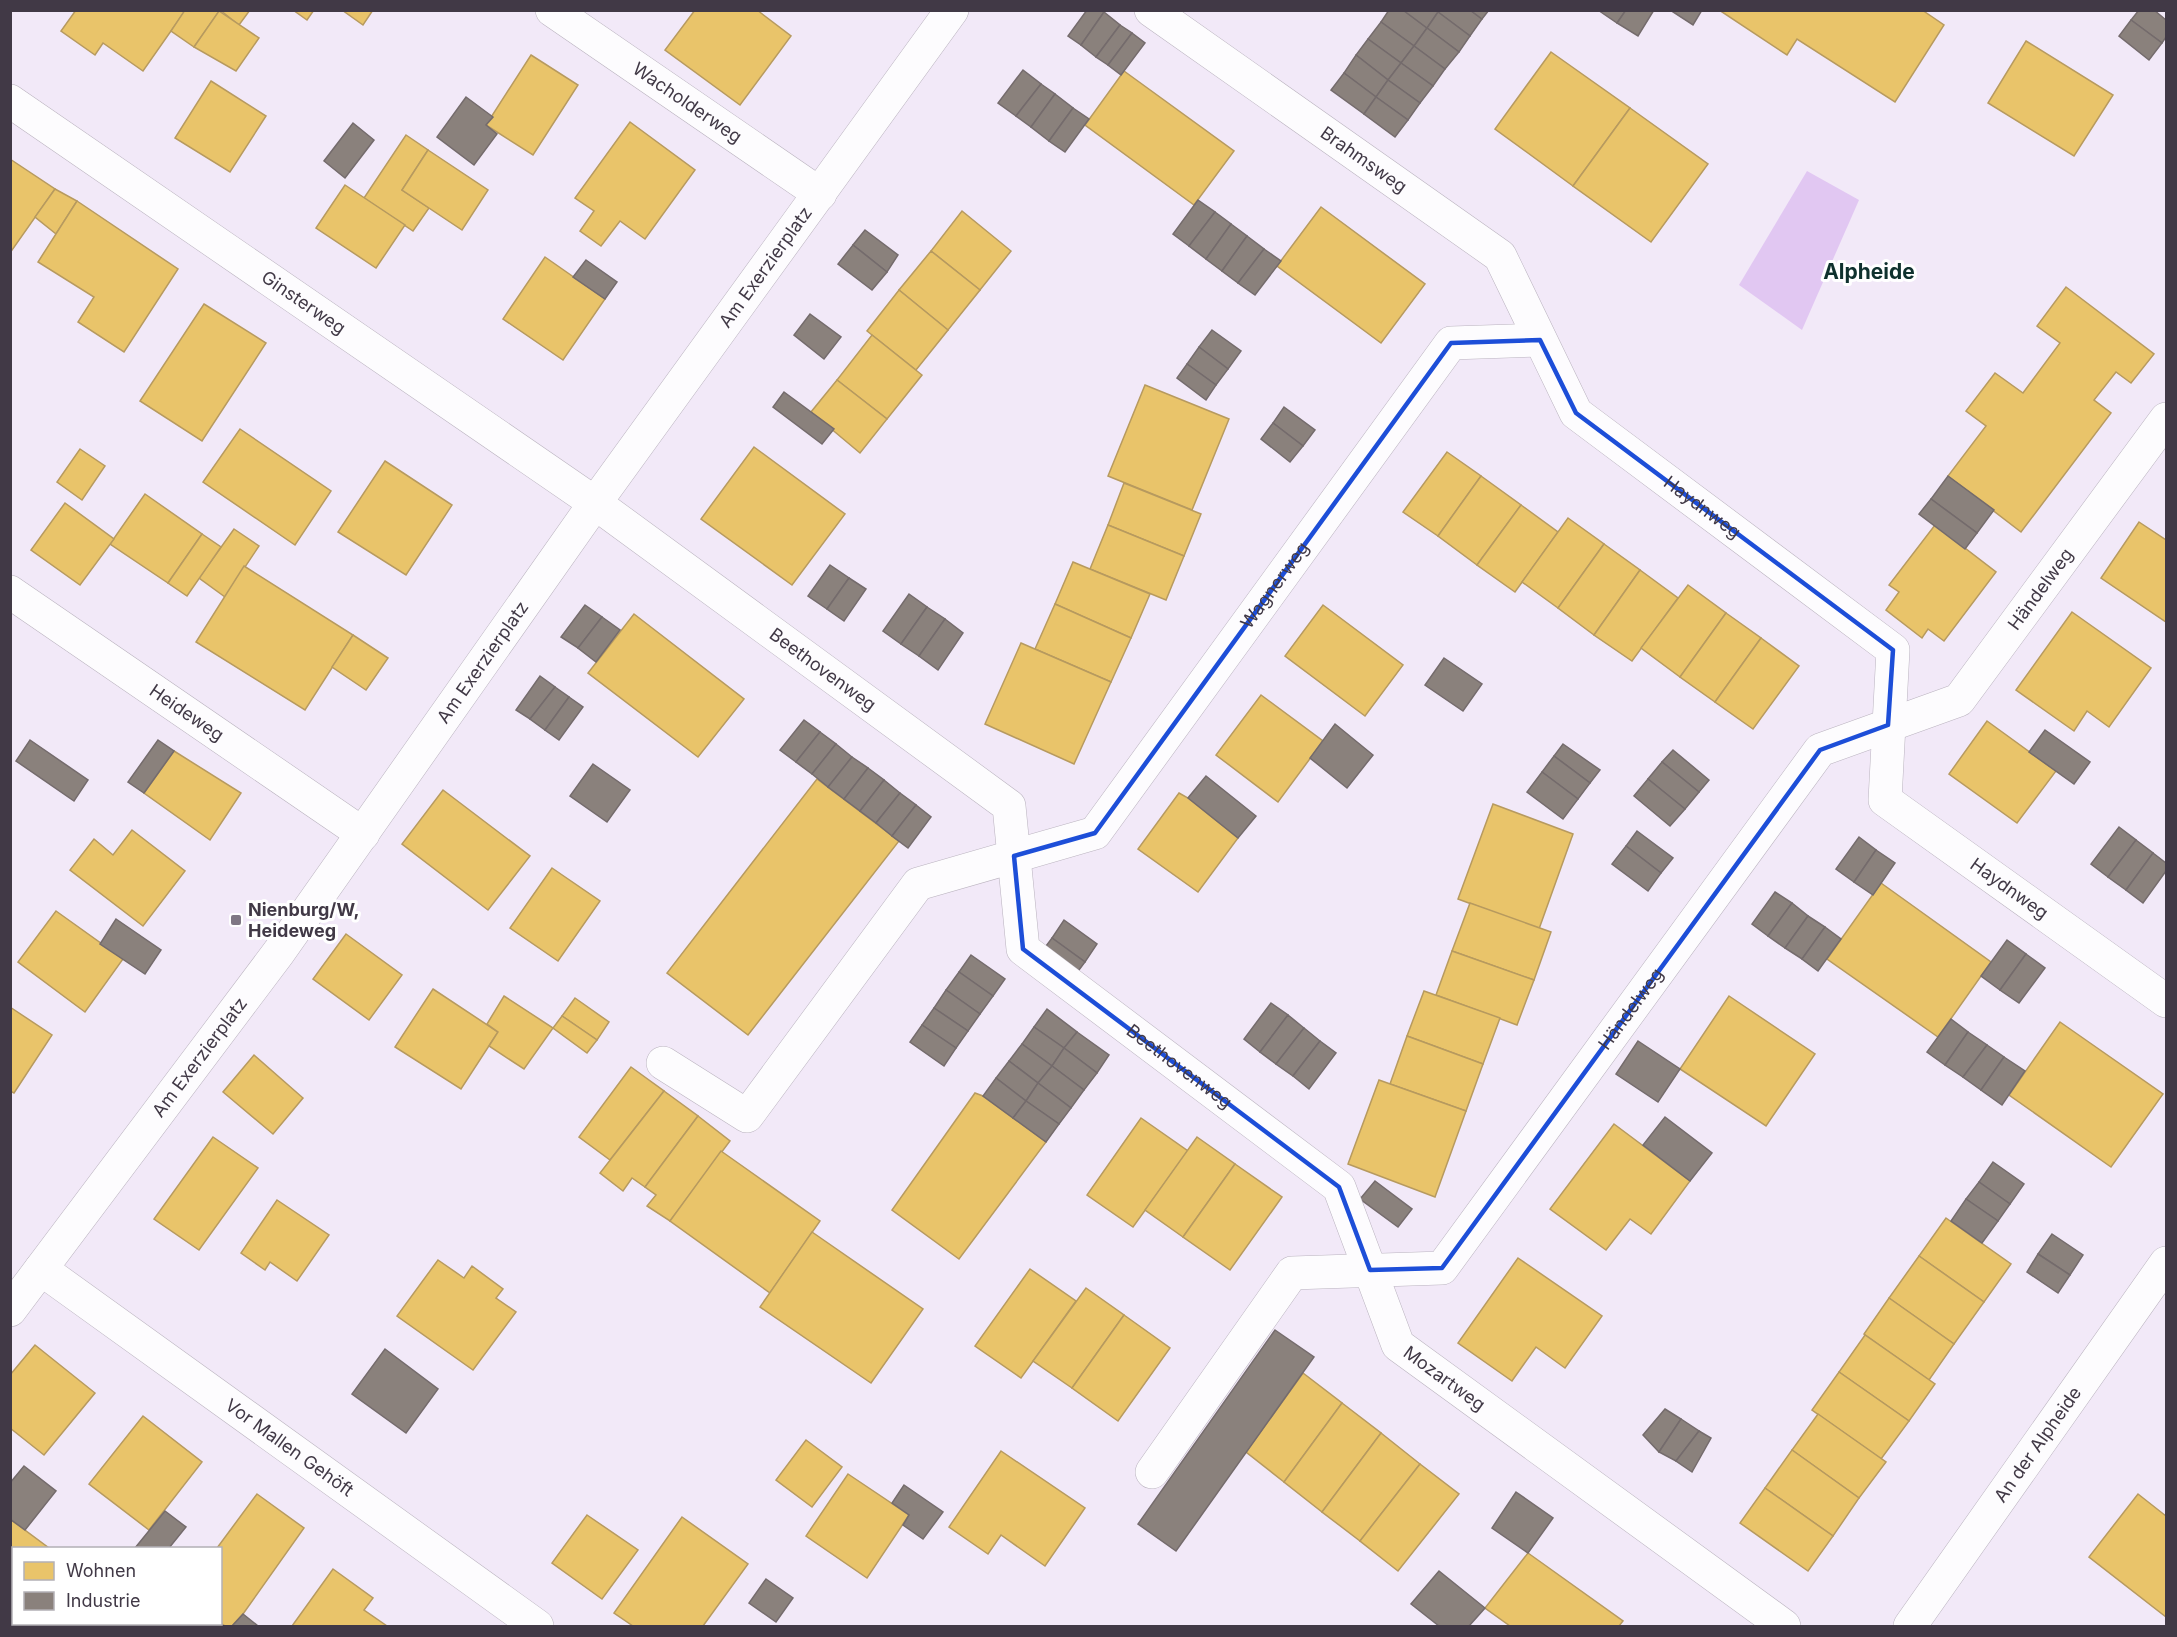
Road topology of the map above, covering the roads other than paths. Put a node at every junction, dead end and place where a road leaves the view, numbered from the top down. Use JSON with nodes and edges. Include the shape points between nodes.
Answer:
{"nodes":[{"id":1,"x":552,"y":10,"type":"edge"},
{"id":2,"x":952,"y":10,"type":"edge"},
{"id":3,"x":1150,"y":10,"type":"edge"},
{"id":4,"x":10,"y":101,"type":"edge"},
{"id":5,"x":820,"y":195,"type":"junction"},
{"id":6,"x":1540,"y":340,"type":"junction"},
{"id":7,"x":2166,"y":419,"type":"edge"},
{"id":8,"x":596,"y":503,"type":"junction"},
{"id":9,"x":10,"y":592,"type":"edge"},
{"id":10,"x":1888,"y":725,"type":"junction"},
{"id":11,"x":363,"y":834,"type":"junction"},
{"id":12,"x":1014,"y":856,"type":"junction"},
{"id":13,"x":2166,"y":1001,"type":"edge"},
{"id":14,"x":663,"y":1063,"type":"dead end"},
{"id":15,"x":2166,"y":1263,"type":"edge"},
{"id":16,"x":41,"y":1269,"type":"junction"},
{"id":17,"x":1370,"y":1270,"type":"junction"},
{"id":18,"x":10,"y":1310,"type":"edge"},
{"id":19,"x":1152,"y":1472,"type":"dead end"},
{"id":20,"x":537,"y":1626,"type":"edge"},
{"id":21,"x":1784,"y":1626,"type":"edge"},
{"id":22,"x":1910,"y":1626,"type":"edge"}],
"edges":[{"from":1,"to":5,"type":"street","name":"Wacholderweg"},
{"from":2,"to":5,"type":"street","name":"Am Exerzierplatz"},
{"from":3,"to":6,"type":"street","name":"Brahmsweg","via":[[1500,256]]},
{"from":4,"to":8,"type":"street","name":"Ginsterweg"},
{"from":5,"to":8,"type":"street","name":"Am Exerzierplatz"},
{"from":6,"to":10,"type":"street","name":"Haydnweg","via":[[1576,413],[1893,650]]},
{"from":6,"to":12,"type":"street","name":"Wagnerweg","via":[[1451,343],[1095,833]]},
{"from":7,"to":10,"type":"street","name":"Händelweg","via":[[1959,700]]},
{"from":8,"to":11,"type":"street","name":"Am Exerzierplatz"},
{"from":8,"to":12,"type":"street","name":"Beethovenweg","via":[[1010,806]]},
{"from":9,"to":11,"type":"street","name":"Heideweg"},
{"from":10,"to":13,"type":"street","name":"Haydnweg","via":[[1885,800]]},
{"from":10,"to":17,"type":"street","name":"Händelweg","via":[[1820,750],[1442,1268]]},
{"from":11,"to":16,"type":"street","name":"Am Exerzierplatz"},
{"from":12,"to":14,"type":"street","via":[[918,884],[747,1116]]},
{"from":12,"to":17,"type":"street","name":"Beethovenweg","via":[[1023,949],[1339,1187]]},
{"from":15,"to":22,"type":"street","name":"An der Alpheide"},
{"from":16,"to":18,"type":"street","name":"Am Exerzierplatz"},
{"from":16,"to":20,"type":"street","name":"Vor Mallen Gehöft"},
{"from":17,"to":19,"type":"street","via":[[1292,1274]]},
{"from":17,"to":21,"type":"street","name":"Mozartweg","via":[[1398,1345]]}]}
